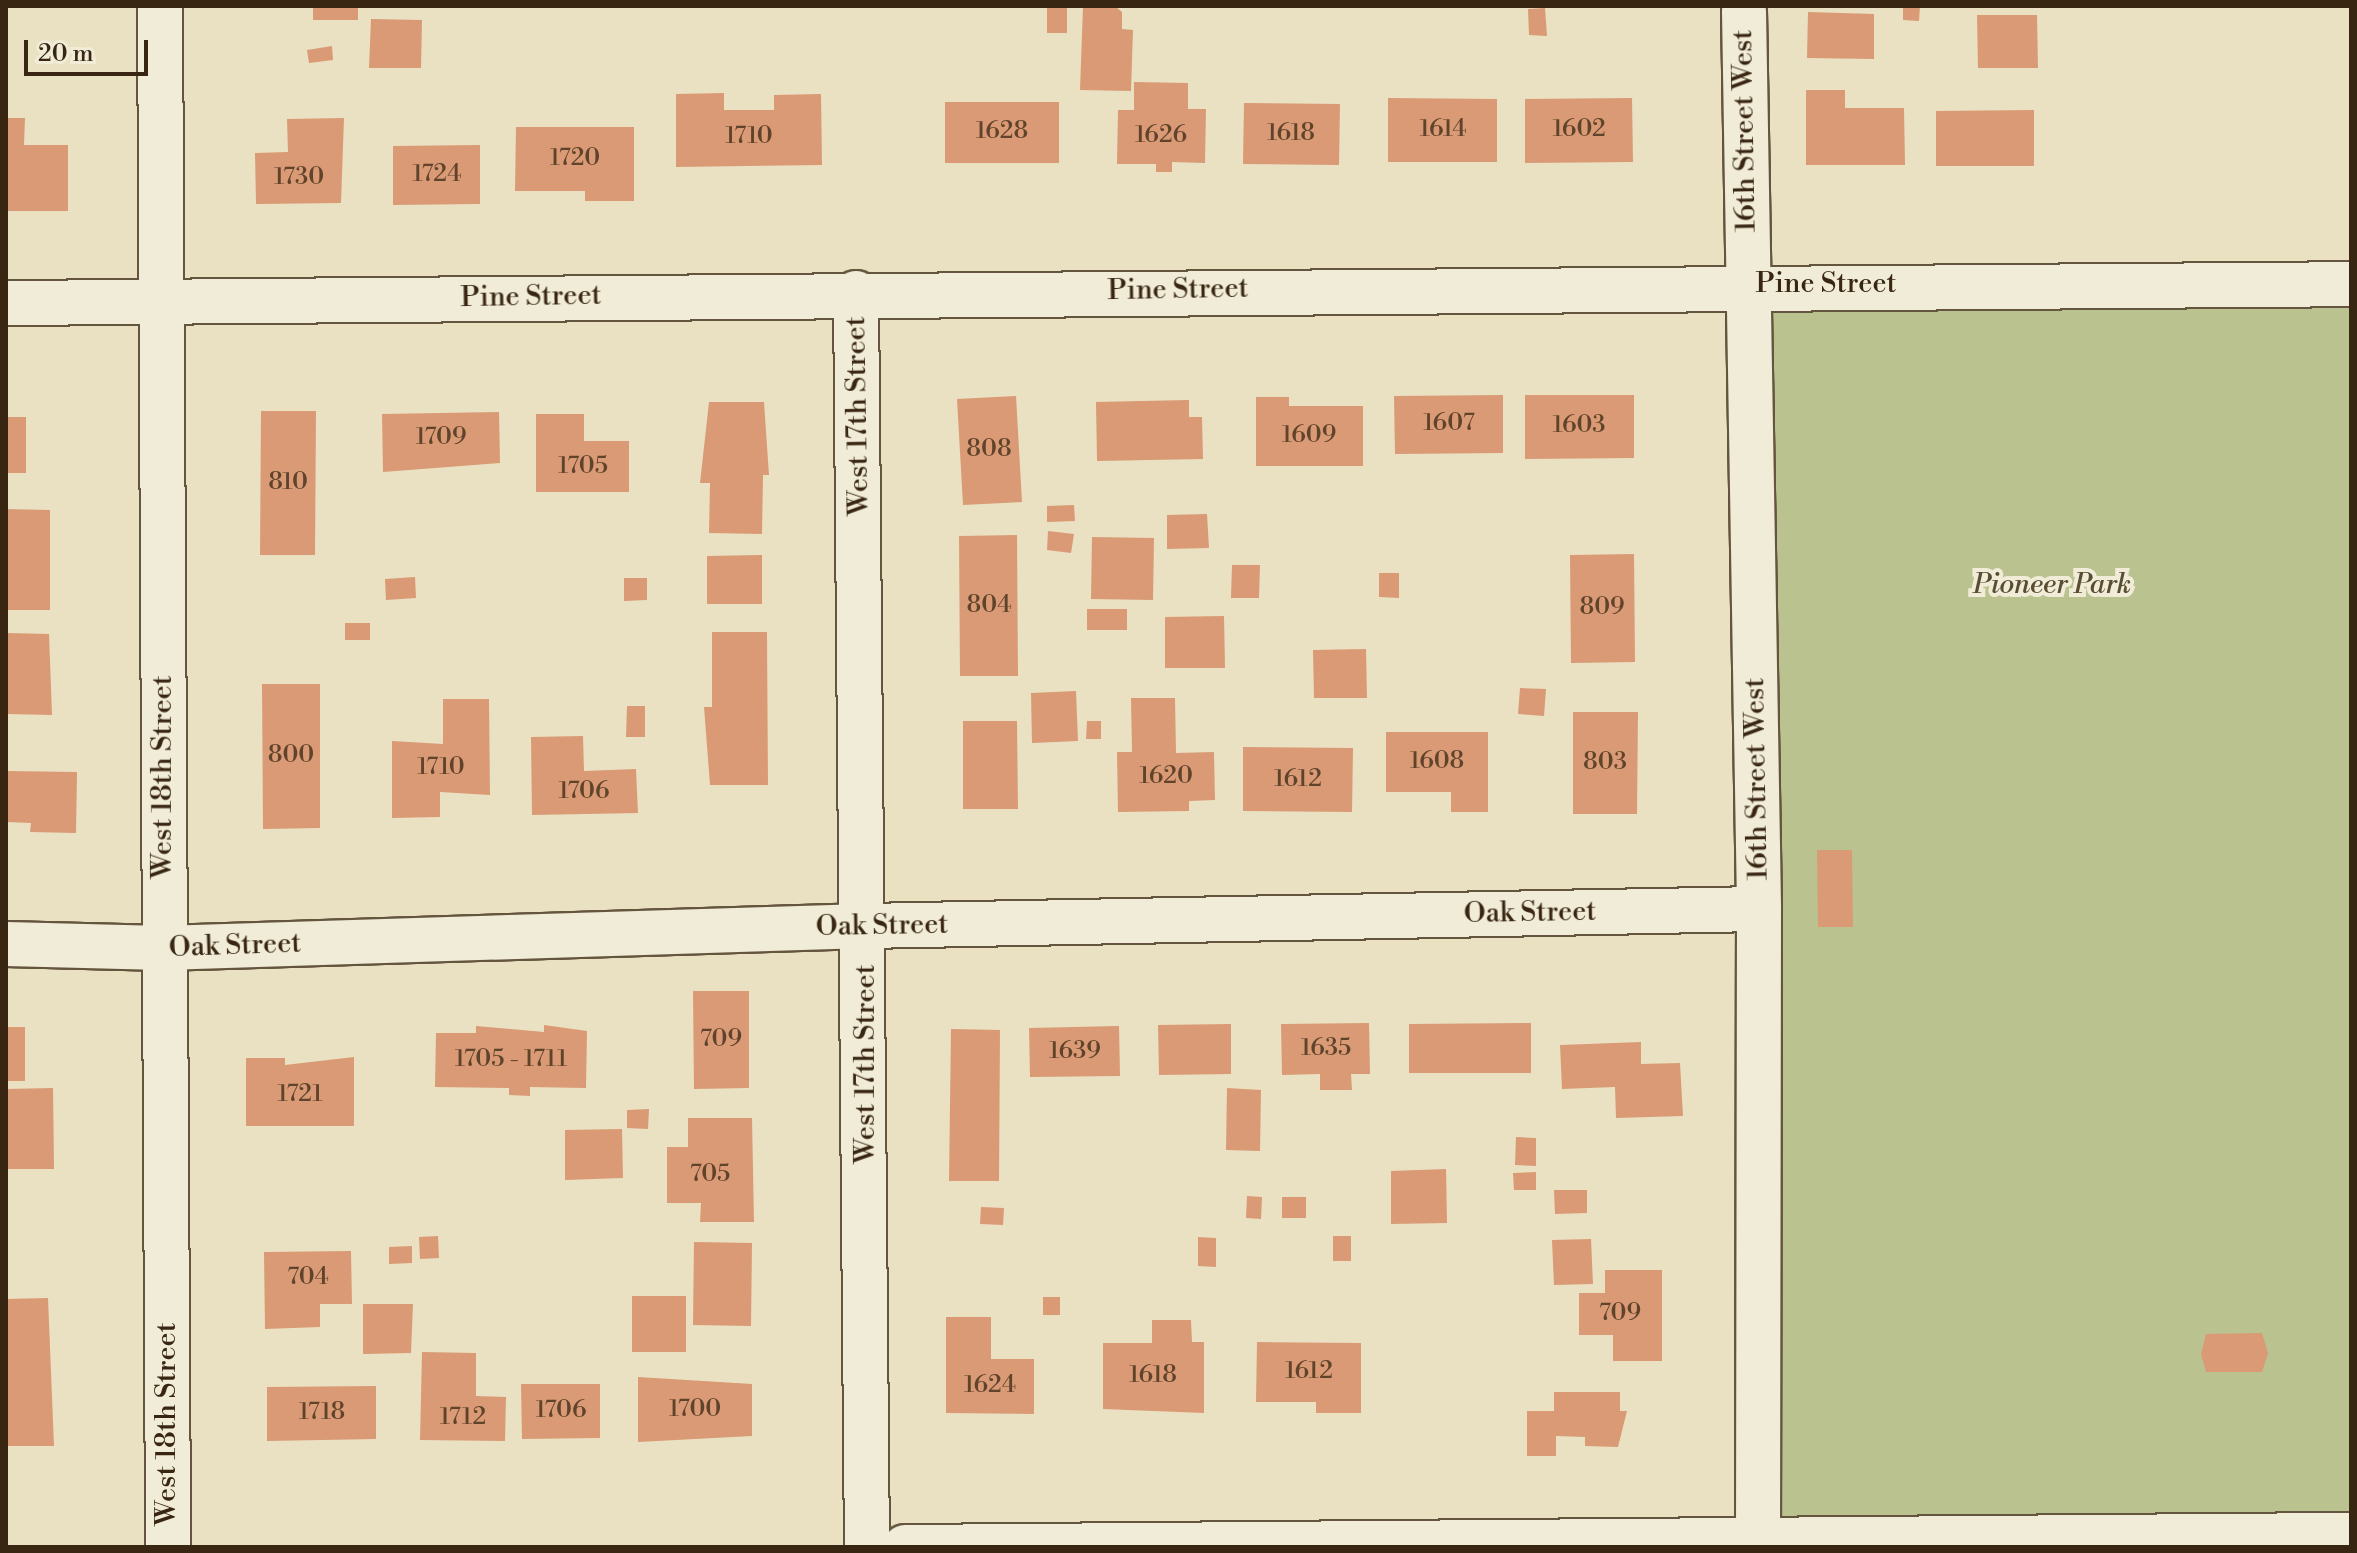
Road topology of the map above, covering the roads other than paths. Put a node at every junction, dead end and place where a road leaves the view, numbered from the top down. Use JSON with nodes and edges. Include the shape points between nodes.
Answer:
{"nodes":[{"id":1,"x":160,"y":6,"type":"edge"},
{"id":2,"x":1744,"y":11,"type":"dead end"},
{"id":3,"x":1747,"y":284,"type":"junction"},
{"id":4,"x":2351,"y":284,"type":"edge"},
{"id":5,"x":856,"y":293,"type":"junction"},
{"id":6,"x":161,"y":301,"type":"junction"},
{"id":7,"x":6,"y":303,"type":"edge"},
{"id":8,"x":1759,"y":909,"type":"junction"},
{"id":9,"x":865,"y":926,"type":"junction"},
{"id":10,"x":6,"y":944,"type":"edge"},
{"id":11,"x":163,"y":948,"type":"junction"},
{"id":12,"x":2351,"y":1535,"type":"edge"},
{"id":13,"x":1758,"y":1542,"type":"edge"},
{"id":14,"x":168,"y":1547,"type":"edge"},
{"id":15,"x":867,"y":1547,"type":"edge"},
{"id":16,"x":905,"y":1547,"type":"edge"}],
"edges":[{"from":1,"to":6,"type":"street","name":"West 18th Street"},
{"from":2,"to":3,"type":"street","name":"16th Street West"},
{"from":3,"to":4,"type":"street","name":"Pine Street"},
{"from":3,"to":5,"type":"street","name":"Pine Street"},
{"from":3,"to":8,"type":"street","name":"16th Street West"},
{"from":5,"to":6,"type":"street","name":"Pine Street"},
{"from":5,"to":9,"type":"street","name":"West 17th Street"},
{"from":6,"to":7,"type":"street","name":"Pine Street"},
{"from":6,"to":11,"type":"street","name":"West 18th Street"},
{"from":8,"to":9,"type":"street","name":"Oak Street"},
{"from":8,"to":13,"type":"street","name":"16th Street West"},
{"from":9,"to":11,"type":"street","name":"Oak Street"},
{"from":9,"to":15,"type":"street","name":"West 17th Street"},
{"from":10,"to":11,"type":"street","name":"Oak Street"},
{"from":11,"to":14,"type":"street","name":"West 18th Street"},
{"from":12,"to":13,"type":"street"},
{"from":13,"to":16,"type":"street"}]}
